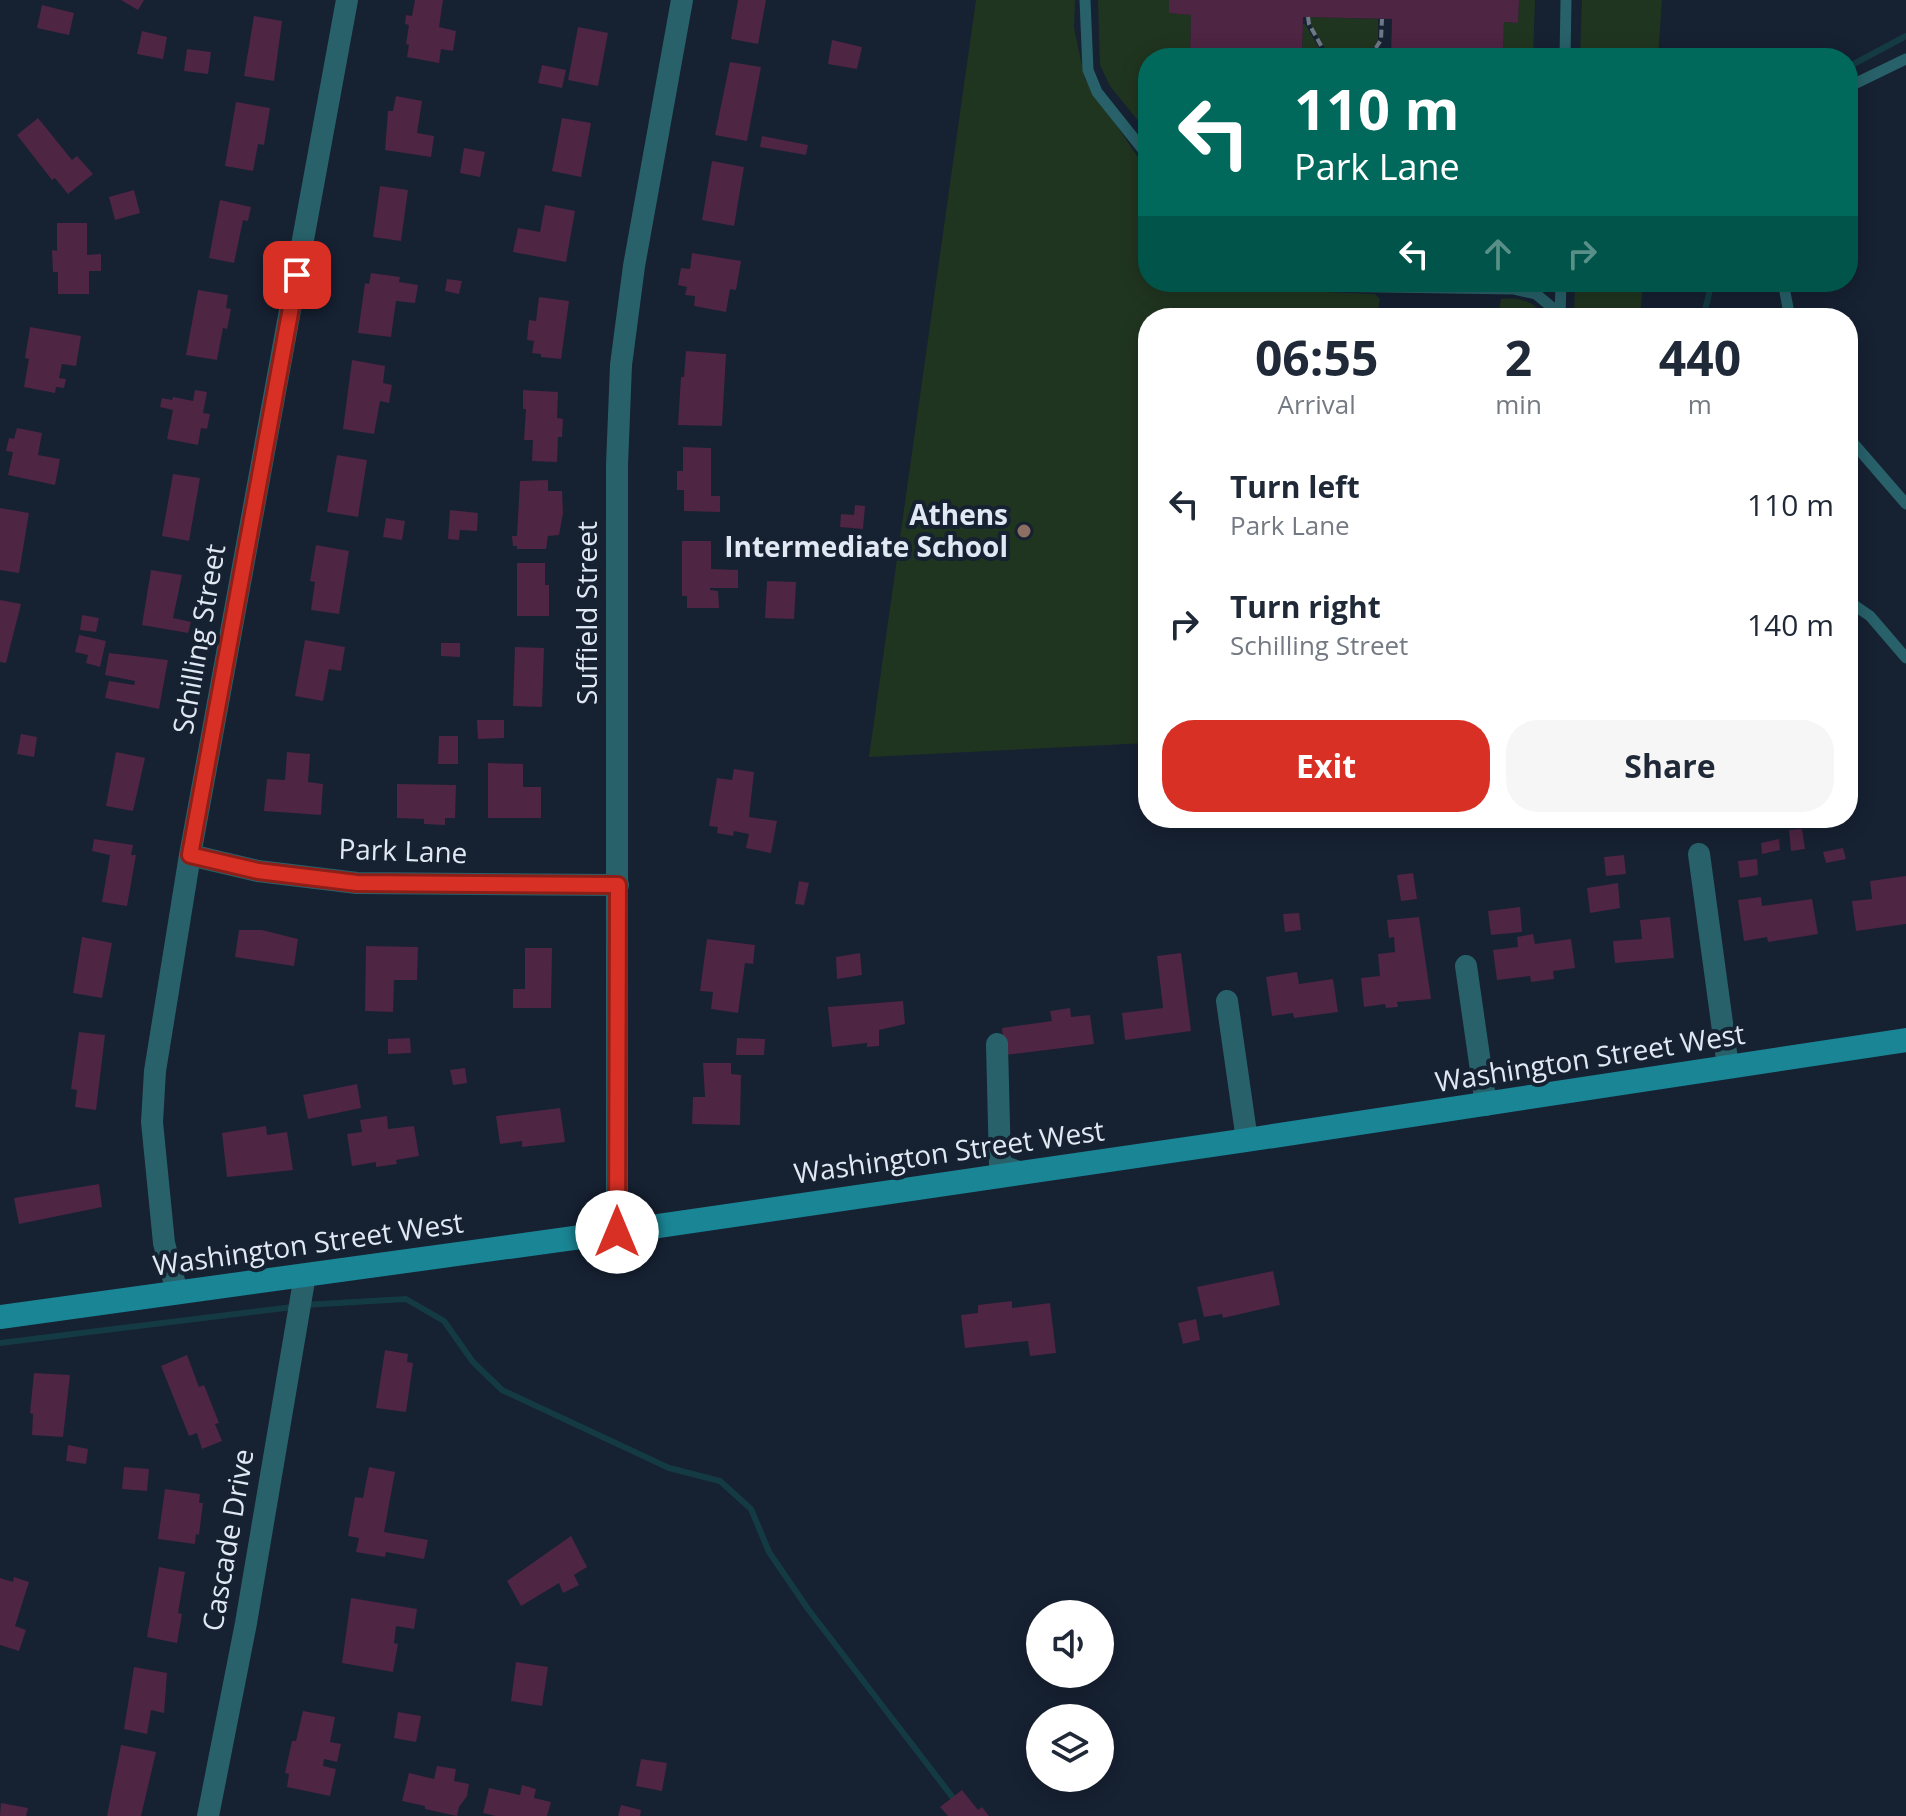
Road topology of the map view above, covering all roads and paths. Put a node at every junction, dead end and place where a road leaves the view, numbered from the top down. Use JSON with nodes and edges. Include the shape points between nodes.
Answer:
{"nodes":[{"id":1,"x":347,"y":0,"type":"edge"},
{"id":2,"x":682,"y":0,"type":"edge"},
{"id":3,"x":1085,"y":0,"type":"edge"},
{"id":4,"x":1566,"y":0,"type":"edge"},
{"id":5,"x":1308,"y":17,"type":"dead end"},
{"id":6,"x":1382,"y":19,"type":"dead end"},
{"id":7,"x":1322,"y":48,"type":"edge"},
{"id":8,"x":1376,"y":48,"type":"edge"},
{"id":9,"x":1565,"y":48,"type":"edge"},
{"id":10,"x":1906,"y":59,"type":"edge"},
{"id":11,"x":1858,"y":82,"type":"edge"},
{"id":12,"x":1138,"y":143,"type":"edge"},
{"id":13,"x":1527,"y":292,"type":"edge"},
{"id":14,"x":1551,"y":308,"type":"edge"},
{"id":15,"x":1858,"y":449,"type":"edge"},
{"id":16,"x":1906,"y":504,"type":"edge"},
{"id":17,"x":1858,"y":608,"type":"edge"},
{"id":18,"x":1906,"y":658,"type":"edge"},
{"id":19,"x":1699,"y":854,"type":"dead end"},
{"id":20,"x":190,"y":855,"type":"junction"},
{"id":21,"x":618,"y":885,"type":"junction"},
{"id":22,"x":1466,"y":966,"type":"dead end"},
{"id":23,"x":1227,"y":1001,"type":"dead end"},
{"id":24,"x":1906,"y":1040,"type":"edge"},
{"id":25,"x":997,"y":1044,"type":"dead end"},
{"id":26,"x":1728,"y":1067,"type":"junction"},
{"id":27,"x":1486,"y":1105,"type":"junction"},
{"id":28,"x":1247,"y":1140,"type":"junction"},
{"id":29,"x":1019,"y":1172,"type":"junction"},
{"id":30,"x":617,"y":1232,"type":"junction"},
{"id":31,"x":305,"y":1275,"type":"junction"},
{"id":32,"x":177,"y":1292,"type":"junction"},
{"id":33,"x":0,"y":1317,"type":"edge"},
{"id":34,"x":208,"y":1816,"type":"edge"}],
"edges":[{"from":1,"to":20,"type":"street","name":"Schilling Street"},
{"from":2,"to":21,"type":"street","name":"Suffield Street","via":[[621,365]]},
{"from":3,"to":12,"type":"lane","via":[[1092,81]]},
{"from":4,"to":9,"type":"lane"},
{"from":5,"to":7,"type":"path"},
{"from":6,"to":8,"type":"path"},
{"from":10,"to":11,"type":"lane"},
{"from":13,"to":14,"type":"lane"},
{"from":15,"to":16,"type":"lane"},
{"from":17,"to":18,"type":"lane"},
{"from":19,"to":26,"type":"street"},
{"from":20,"to":21,"type":"street","name":"Park Lane","via":[[258,871],[357,883]]},
{"from":20,"to":32,"type":"street","name":"Schilling Street","via":[[155,1071],[152,1122],[164,1243]]},
{"from":21,"to":30,"type":"street","name":"Suffield Street"},
{"from":22,"to":27,"type":"street"},
{"from":23,"to":28,"type":"street"},
{"from":24,"to":26,"type":"street","name":"Washington Street West"},
{"from":25,"to":29,"type":"street","via":[[1000,1165]]},
{"from":26,"to":27,"type":"street","name":"Washington Street West"},
{"from":27,"to":28,"type":"street","name":"Washington Street West"},
{"from":28,"to":29,"type":"street","name":"Washington Street West"},
{"from":29,"to":30,"type":"street","name":"Washington Street West"},
{"from":30,"to":31,"type":"street","name":"Washington Street West"},
{"from":31,"to":32,"type":"street","name":"Washington Street West"},
{"from":31,"to":34,"type":"street","name":"Cascade Drive"},
{"from":32,"to":33,"type":"street","name":"Washington Street West"}]}
